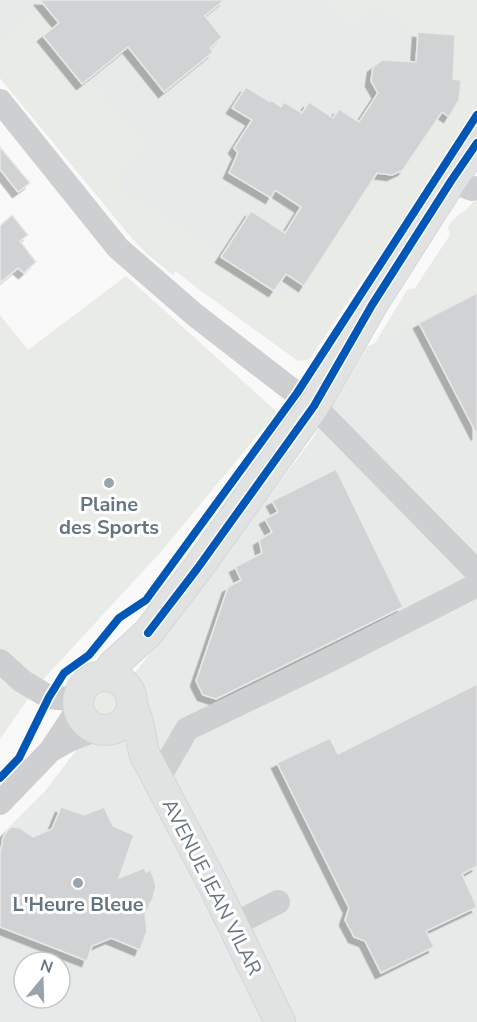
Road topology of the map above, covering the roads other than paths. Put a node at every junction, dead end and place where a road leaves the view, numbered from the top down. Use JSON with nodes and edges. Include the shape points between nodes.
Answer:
{"nodes":[{"id":1,"x":0,"y":100,"type":"edge"},
{"id":2,"x":477,"y":143,"type":"edge"},
{"id":3,"x":464,"y":184,"type":"edge"},
{"id":4,"x":314,"y":406,"type":"junction"},
{"id":5,"x":477,"y":572,"type":"edge"},
{"id":6,"x":477,"y":585,"type":"edge"},
{"id":7,"x":148,"y":633,"type":"junction"},
{"id":8,"x":0,"y":661,"type":"edge"},
{"id":9,"x":107,"y":675,"type":"junction"},
{"id":10,"x":132,"y":702,"type":"junction"},
{"id":11,"x":89,"y":717,"type":"junction"},
{"id":12,"x":144,"y":753,"type":"junction"},
{"id":13,"x":157,"y":781,"type":"junction"},
{"id":14,"x":0,"y":803,"type":"edge"},
{"id":15,"x":278,"y":902,"type":"dead end"},
{"id":16,"x":233,"y":926,"type":"junction"},
{"id":17,"x":279,"y":1022,"type":"edge"}],
"edges":[{"from":1,"to":4,"type":"street","via":[[118,248],[195,315]]},
{"from":2,"to":3,"type":"main road"},
{"from":3,"to":4,"type":"main road","via":[[372,305]]},
{"from":4,"to":5,"type":"street"},
{"from":4,"to":7,"type":"main road"},
{"from":6,"to":13,"type":"street","via":[[187,729]]},
{"from":7,"to":9,"type":"main road"},
{"from":7,"to":10,"type":"main road"},
{"from":8,"to":11,"type":"street","via":[[22,681]]},
{"from":9,"to":10,"type":"main road","via":[[123,682]]},
{"from":9,"to":11,"type":"main road","via":[[85,684]]},
{"from":10,"to":11,"type":"main road","via":[[126,722],[112,729]]},
{"from":10,"to":12,"type":"main road","name":"AVENUE JEAN VILAR"},
{"from":11,"to":12,"type":"main road"},
{"from":11,"to":14,"type":"street"},
{"from":12,"to":13,"type":"main road","name":"AVENUE JEAN VILAR"},
{"from":13,"to":16,"type":"main road","name":"AVENUE JEAN VILAR"},
{"from":15,"to":16,"type":"street"},
{"from":16,"to":17,"type":"main road","name":"AVENUE JEAN VILAR"}]}
